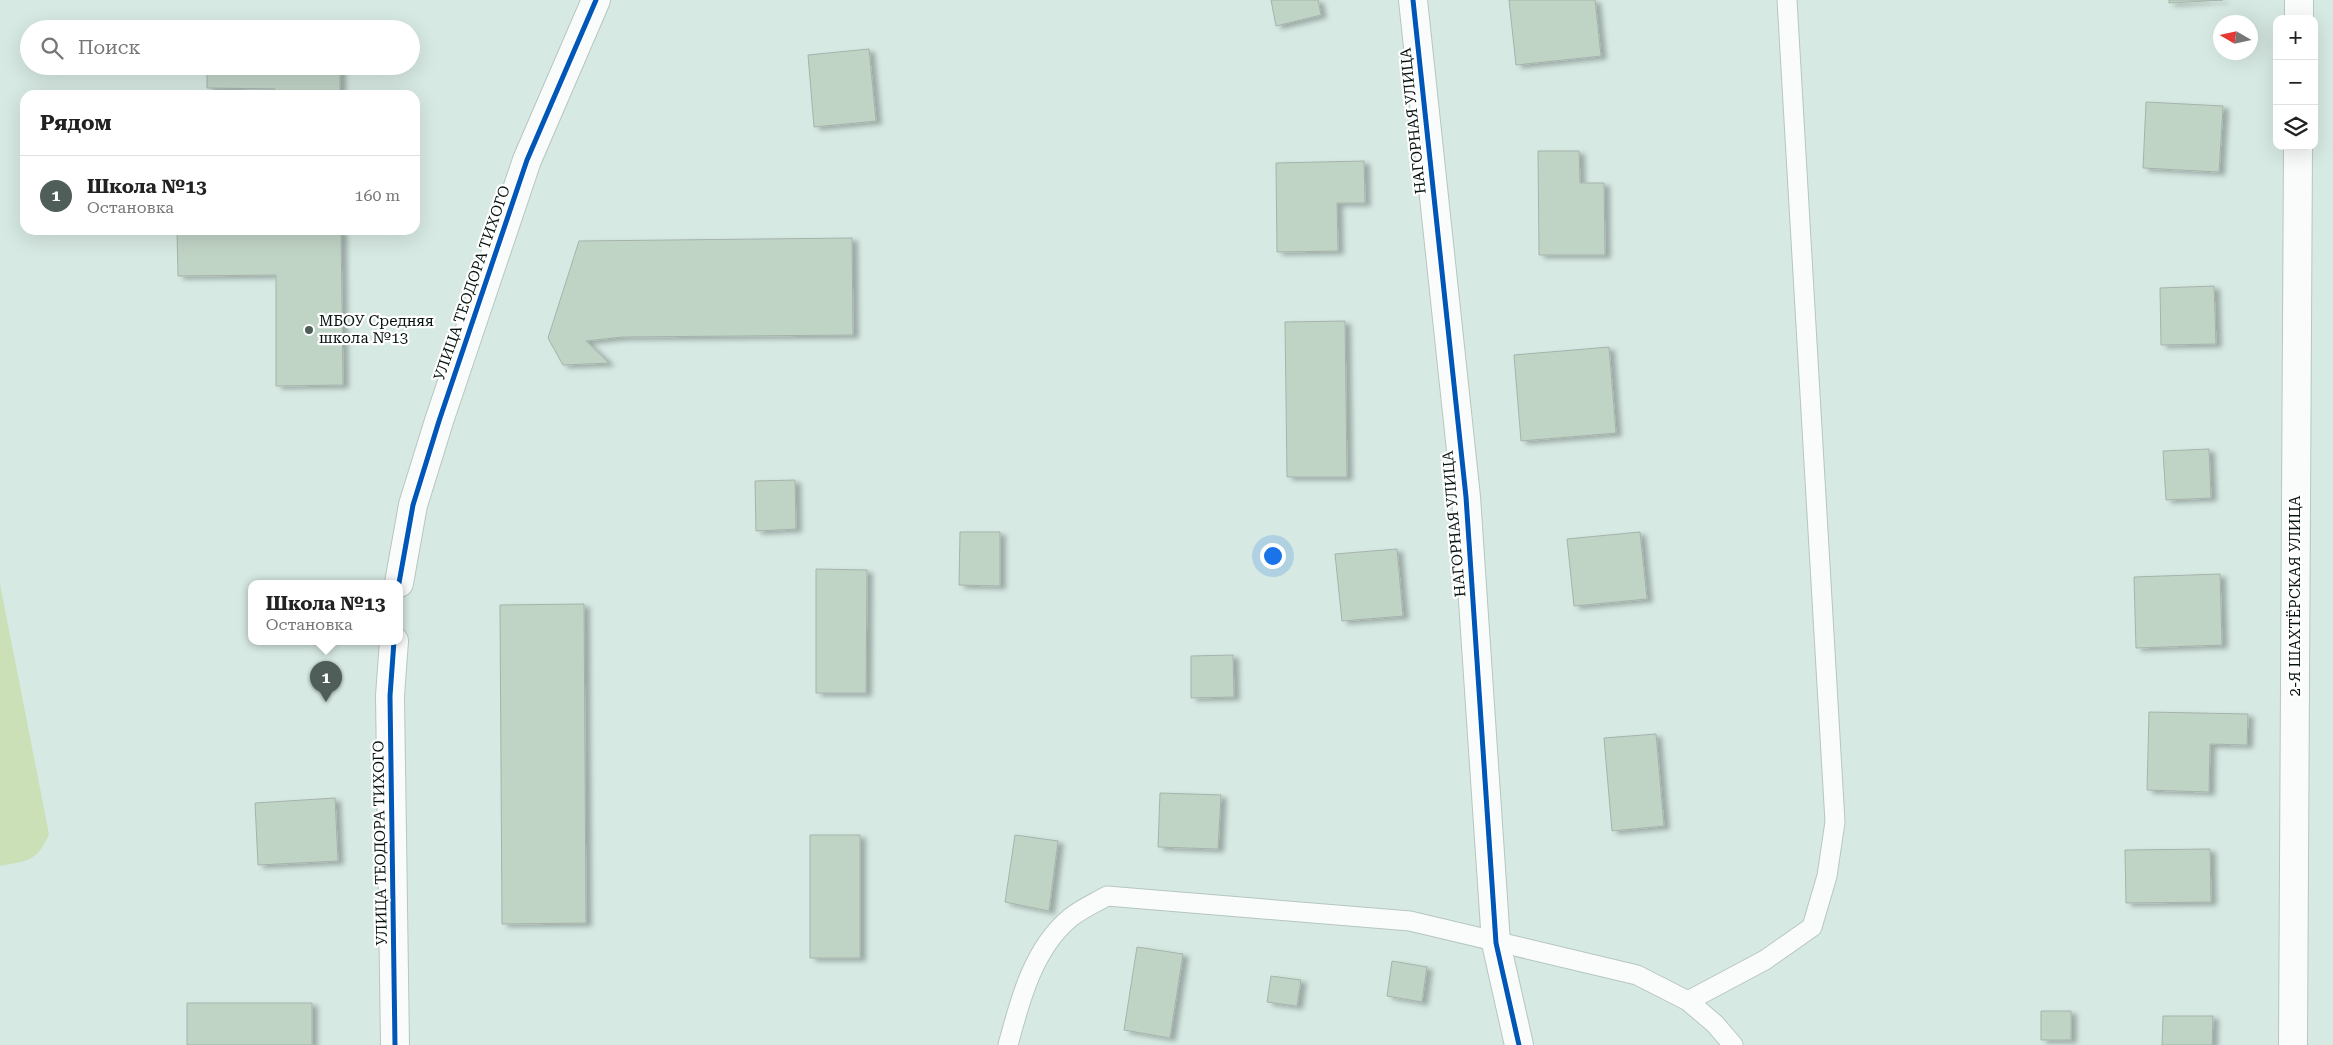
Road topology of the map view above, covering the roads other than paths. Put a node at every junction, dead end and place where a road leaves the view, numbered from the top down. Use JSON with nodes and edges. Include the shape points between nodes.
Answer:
{"nodes":[{"id":1,"x":596,"y":0,"type":"edge"},
{"id":2,"x":1414,"y":0,"type":"edge"},
{"id":3,"x":1787,"y":0,"type":"edge"},
{"id":4,"x":2299,"y":0,"type":"edge"},
{"id":5,"x":2299,"y":15,"type":"edge"},
{"id":6,"x":2298,"y":150,"type":"edge"},
{"id":7,"x":400,"y":580,"type":"edge"},
{"id":8,"x":394,"y":645,"type":"edge"},
{"id":9,"x":1496,"y":943,"type":"junction"},
{"id":10,"x":1688,"y":1001,"type":"junction"},
{"id":11,"x":395,"y":1045,"type":"edge"},
{"id":12,"x":1008,"y":1045,"type":"edge"},
{"id":13,"x":1519,"y":1045,"type":"edge"},
{"id":14,"x":1733,"y":1045,"type":"edge"},
{"id":15,"x":2293,"y":1045,"type":"edge"}],
"edges":[{"from":1,"to":7,"type":"street","name":"УЛИЦА ТЕОДОРА ТИХОГО","via":[[527,160],[438,421],[413,505]]},
{"from":2,"to":9,"type":"street","name":"НАГОРНАЯ УЛИЦА","via":[[1466,497]]},
{"from":3,"to":10,"type":"lane","via":[[1835,822],[1827,876],[1812,927],[1765,960]]},
{"from":4,"to":5,"type":"street"},
{"from":6,"to":15,"type":"street","name":"2-Я ШАХТЁРСКАЯ УЛИЦА"},
{"from":8,"to":11,"type":"street","name":"УЛИЦА ТЕОДОРА ТИХОГО","via":[[390,696]]},
{"from":9,"to":10,"type":"lane","via":[[1637,975]]},
{"from":9,"to":12,"type":"lane","via":[[1410,921],[1107,896],[1071,918],[1046,944],[1020,999]]},
{"from":9,"to":13,"type":"street","name":"НАГОРНАЯ УЛИЦА"},
{"from":10,"to":14,"type":"lane"}]}
